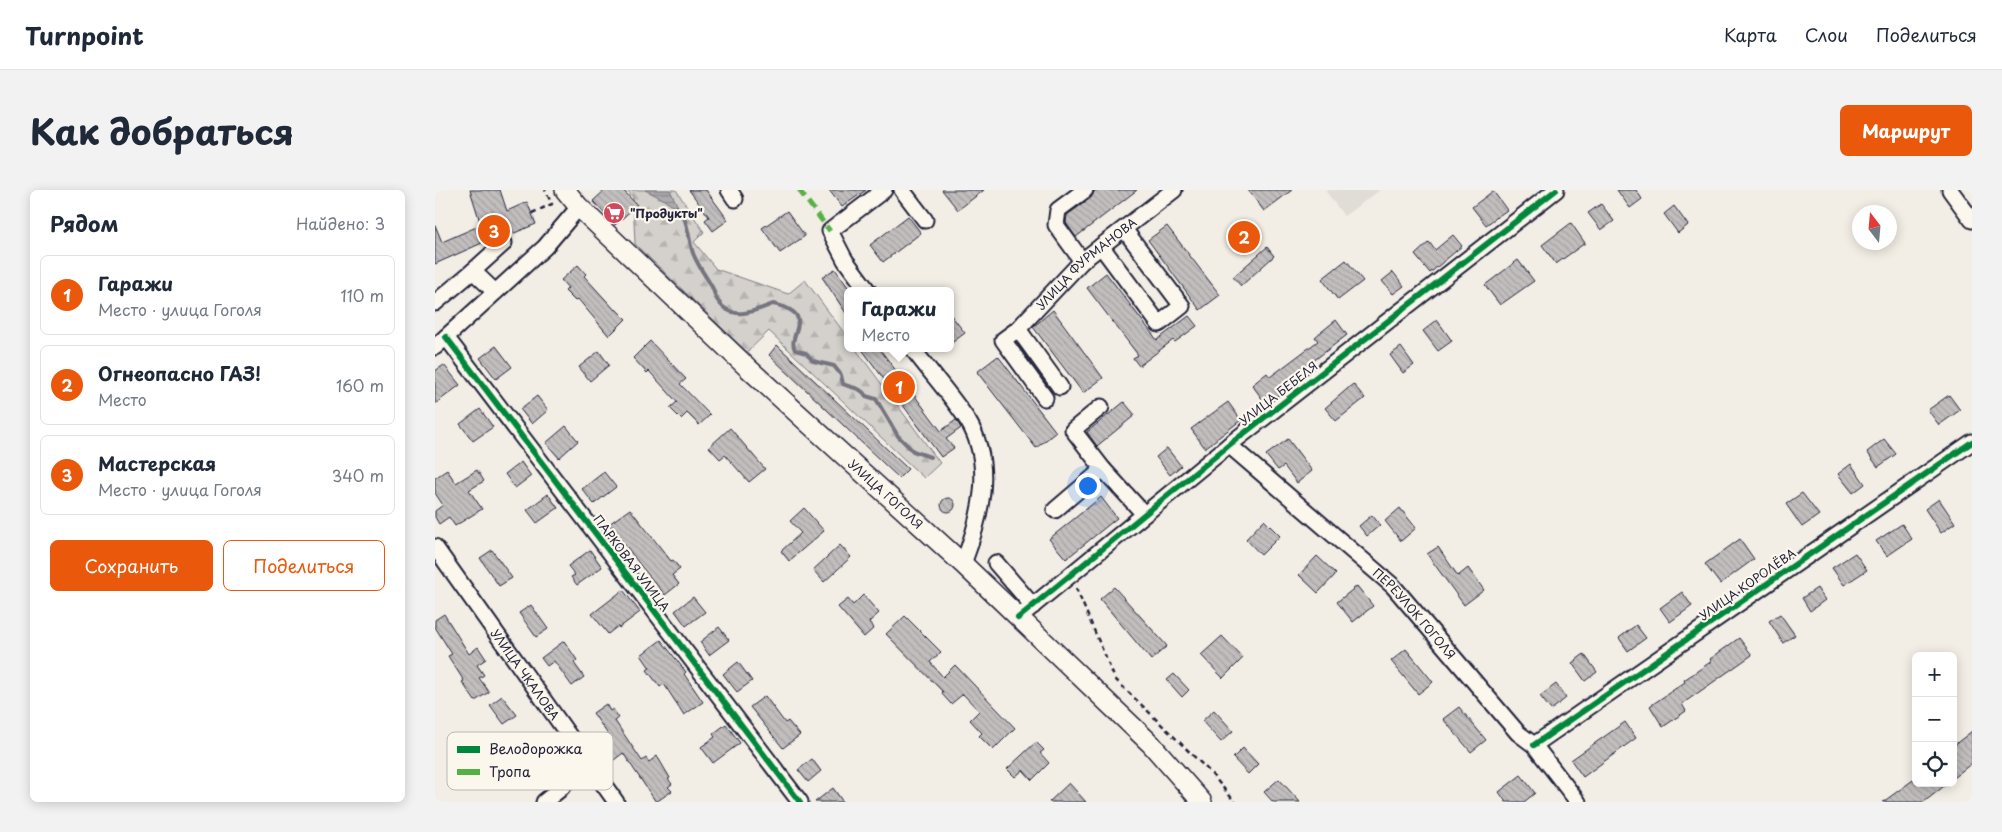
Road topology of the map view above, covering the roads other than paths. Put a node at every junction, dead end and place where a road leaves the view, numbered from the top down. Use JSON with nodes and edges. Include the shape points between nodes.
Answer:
{"nodes":[{"id":1,"x":565,"y":190,"type":"edge"},
{"id":2,"x":884,"y":190,"type":"edge"},
{"id":3,"x":902,"y":190,"type":"edge"},
{"id":4,"x":1085,"y":190,"type":"edge"},
{"id":5,"x":1174,"y":190,"type":"edge"},
{"id":6,"x":1556,"y":190,"type":"edge"},
{"id":7,"x":1950,"y":190,"type":"edge"},
{"id":8,"x":579,"y":207,"type":"junction"},
{"id":9,"x":925,"y":220,"type":"dead end"},
{"id":10,"x":1972,"y":220,"type":"edge"},
{"id":11,"x":1124,"y":229,"type":"junction"},
{"id":12,"x":504,"y":243,"type":"dead end"},
{"id":13,"x":1101,"y":246,"type":"junction"},
{"id":14,"x":1082,"y":261,"type":"junction"},
{"id":15,"x":473,"y":271,"type":"junction"},
{"id":16,"x":865,"y":287,"type":"edge"},
{"id":17,"x":495,"y":292,"type":"junction"},
{"id":18,"x":435,"y":303,"type":"edge"},
{"id":19,"x":1018,"y":329,"type":"junction"},
{"id":20,"x":441,"y":342,"type":"edge"},
{"id":21,"x":915,"y":352,"type":"edge"},
{"id":22,"x":1060,"y":387,"type":"dead end"},
{"id":23,"x":1045,"y":398,"type":"dead end"},
{"id":24,"x":1101,"y":407,"type":"dead end"},
{"id":25,"x":1972,"y":442,"type":"edge"},
{"id":26,"x":1229,"y":445,"type":"junction"},
{"id":27,"x":1103,"y":469,"type":"junction"},
{"id":28,"x":1055,"y":510,"type":"dead end"},
{"id":29,"x":1144,"y":514,"type":"junction"},
{"id":30,"x":435,"y":547,"type":"edge"},
{"id":31,"x":996,"y":562,"type":"dead end"},
{"id":32,"x":963,"y":564,"type":"junction"},
{"id":33,"x":1033,"y":606,"type":"junction"},
{"id":34,"x":1019,"y":618,"type":"junction"},
{"id":35,"x":565,"y":732,"type":"edge"},
{"id":36,"x":1534,"y":745,"type":"junction"},
{"id":37,"x":559,"y":790,"type":"edge"},
{"id":38,"x":607,"y":790,"type":"edge"},
{"id":39,"x":544,"y":802,"type":"edge"},
{"id":40,"x":616,"y":802,"type":"edge"},
{"id":41,"x":800,"y":802,"type":"edge"},
{"id":42,"x":1202,"y":802,"type":"edge"},
{"id":43,"x":1578,"y":802,"type":"edge"}],
"edges":[{"from":1,"to":8,"type":"main road","name":"УЛИЦА ГОГОЛЯ"},
{"from":2,"to":16,"type":"street","via":[[830,231],[845,260]]},
{"from":3,"to":9,"type":"street"},
{"from":4,"to":14,"type":"street","via":[[1058,210],[1056,225]]},
{"from":5,"to":11,"type":"street","name":"УЛИЦА ФУРМАНОВА"},
{"from":6,"to":26,"type":"street","name":"УЛИЦА БЕБЕЛЯ"},
{"from":7,"to":10,"type":"street"},
{"from":8,"to":17,"type":"street","via":[[545,247]]},
{"from":8,"to":32,"type":"main road","name":"УЛИЦА ГОГОЛЯ","via":[[749,369]]},
{"from":11,"to":13,"type":"street","name":"УЛИЦА ФУРМАНОВА"},
{"from":11,"to":13,"type":"street","via":[[1182,306],[1159,324]]},
{"from":12,"to":15,"type":"street"},
{"from":13,"to":14,"type":"street","name":"УЛИЦА ФУРМАНОВА"},
{"from":14,"to":19,"type":"street","name":"УЛИЦА ФУРМАНОВА"},
{"from":15,"to":17,"type":"street"},
{"from":15,"to":18,"type":"street"},
{"from":17,"to":20,"type":"street"},
{"from":19,"to":22,"type":"street"},
{"from":19,"to":23,"type":"street","name":"УЛИЦА ФУРМАНОВА","via":[[1003,340]]},
{"from":20,"to":41,"type":"street","name":"ПАРКОВАЯ УЛИЦА"},
{"from":21,"to":32,"type":"street","via":[[968,422],[980,450],[984,482],[976,530]]},
{"from":24,"to":27,"type":"street","via":[[1073,430]]},
{"from":25,"to":36,"type":"street","name":"УЛИЦА КОРОЛЁВА"},
{"from":26,"to":29,"type":"street","name":"УЛИЦА БЕБЕЛЯ"},
{"from":26,"to":36,"type":"street","name":"ПЕРЕУЛОК ГОГОЛЯ","via":[[1393,586],[1518,733]]},
{"from":27,"to":28,"type":"street"},
{"from":27,"to":29,"type":"street"},
{"from":29,"to":33,"type":"street","name":"УЛИЦА БЕБЕЛЯ"},
{"from":30,"to":35,"type":"street","name":"УЛИЦА ЧКАЛОВА"},
{"from":31,"to":33,"type":"street"},
{"from":32,"to":34,"type":"main road","name":"УЛИЦА ГОГОЛЯ"},
{"from":33,"to":34,"type":"street","name":"УЛИЦА БЕБЕЛЯ"},
{"from":34,"to":42,"type":"main road","name":"УЛИЦА ГОГОЛЯ","via":[[1151,744]]},
{"from":36,"to":43,"type":"street","name":"ПЕРЕУЛОК ГОГОЛЯ"},
{"from":37,"to":39,"type":"street"},
{"from":38,"to":40,"type":"street","name":"УЛИЦА ЧКАЛОВА"}]}
